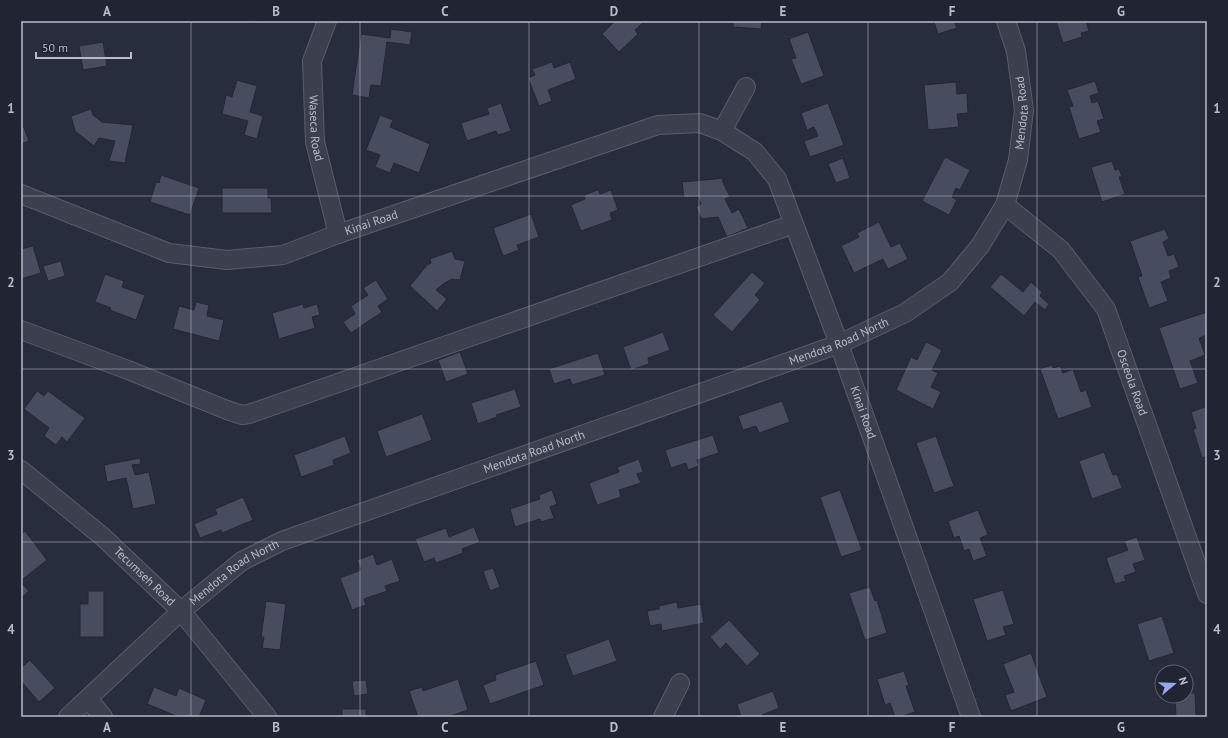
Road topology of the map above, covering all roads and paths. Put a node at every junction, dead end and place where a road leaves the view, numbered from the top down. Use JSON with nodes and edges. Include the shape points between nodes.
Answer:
{"nodes":[{"id":1,"x":327,"y":21,"type":"edge"},
{"id":2,"x":1006,"y":21,"type":"edge"},
{"id":3,"x":746,"y":87,"type":"dead end"},
{"id":4,"x":722,"y":131,"type":"junction"},
{"id":5,"x":21,"y":194,"type":"edge"},
{"id":6,"x":1005,"y":205,"type":"junction"},
{"id":7,"x":794,"y":224,"type":"junction"},
{"id":8,"x":338,"y":234,"type":"junction"},
{"id":9,"x":21,"y":330,"type":"edge"},
{"id":10,"x":839,"y":344,"type":"junction"},
{"id":11,"x":21,"y":470,"type":"edge"},
{"id":12,"x":1207,"y":594,"type":"edge"},
{"id":13,"x":181,"y":611,"type":"junction"},
{"id":14,"x":680,"y":682,"type":"dead end"},
{"id":15,"x":88,"y":698,"type":"junction"},
{"id":16,"x":68,"y":717,"type":"edge"},
{"id":17,"x":103,"y":717,"type":"edge"},
{"id":18,"x":267,"y":717,"type":"edge"},
{"id":19,"x":663,"y":717,"type":"edge"},
{"id":20,"x":971,"y":717,"type":"edge"}],
"edges":[{"from":1,"to":8,"type":"street","name":"Waseca Road","via":[[312,61],[315,142]]},
{"from":2,"to":6,"type":"street","name":"Mendota Road","via":[[1016,51],[1024,110],[1018,160]]},
{"from":3,"to":4,"type":"street"},
{"from":4,"to":7,"type":"street","name":"Kinai Road","via":[[755,152],[778,179]]},
{"from":4,"to":8,"type":"street","name":"Kinai Road","via":[[700,123],[658,126]]},
{"from":5,"to":8,"type":"street","name":"Kinai Road","via":[[169,253],[227,260],[283,255]]},
{"from":6,"to":10,"type":"street","name":"Mendota Road North","via":[[980,246],[950,282],[904,314]]},
{"from":6,"to":12,"type":"street","name":"Osceola Road","via":[[1061,250],[1106,309]]},
{"from":7,"to":9,"type":"street","via":[[242,415]]},
{"from":7,"to":10,"type":"street","name":"Kinai Road"},
{"from":10,"to":13,"type":"street","name":"Mendota Road North","via":[[282,541],[242,561]]},
{"from":10,"to":20,"type":"street","name":"Kinai Road"},
{"from":11,"to":13,"type":"street","name":"Tecumseh Road","via":[[103,537]]},
{"from":13,"to":15,"type":"street","name":"Mendota Road North"},
{"from":13,"to":18,"type":"street","name":"Tecumseh Road"},
{"from":14,"to":19,"type":"street"},
{"from":15,"to":16,"type":"street","name":"Mendota Road North"},
{"from":15,"to":17,"type":"street"}]}
